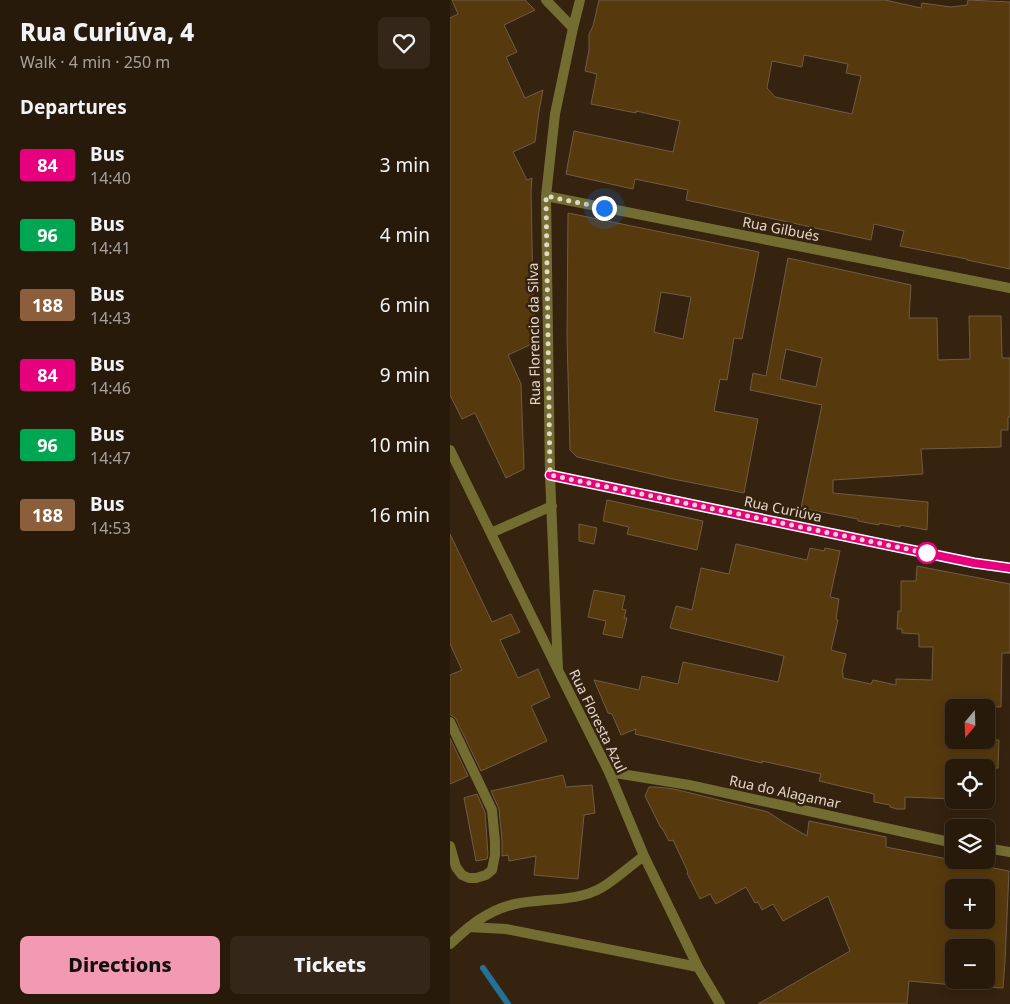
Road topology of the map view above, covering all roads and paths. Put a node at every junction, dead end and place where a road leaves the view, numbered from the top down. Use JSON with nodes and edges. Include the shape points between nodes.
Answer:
{"nodes":[{"id":1,"x":546,"y":0,"type":"edge"},
{"id":2,"x":580,"y":0,"type":"edge"},
{"id":3,"x":573,"y":28,"type":"junction"},
{"id":4,"x":546,"y":196,"type":"junction"},
{"id":5,"x":1010,"y":288,"type":"edge"},
{"id":6,"x":450,"y":450,"type":"edge"},
{"id":7,"x":550,"y":475,"type":"junction"},
{"id":8,"x":552,"y":506,"type":"junction"},
{"id":9,"x":491,"y":534,"type":"junction"},
{"id":10,"x":1010,"y":568,"type":"edge"},
{"id":11,"x":558,"y":670,"type":"junction"},
{"id":12,"x":450,"y":722,"type":"edge"},
{"id":13,"x":609,"y":772,"type":"junction"},
{"id":14,"x":945,"y":841,"type":"edge"},
{"id":15,"x":450,"y":846,"type":"edge"},
{"id":16,"x":995,"y":850,"type":"edge"},
{"id":17,"x":1010,"y":852,"type":"edge"},
{"id":18,"x":644,"y":856,"type":"junction"},
{"id":19,"x":469,"y":927,"type":"junction"},
{"id":20,"x":450,"y":944,"type":"edge"},
{"id":21,"x":698,"y":967,"type":"junction"},
{"id":22,"x":720,"y":1004,"type":"edge"}],
"edges":[{"from":1,"to":3,"type":"street"},
{"from":2,"to":3,"type":"street","name":"Rua Florencio da Silva"},
{"from":3,"to":4,"type":"street","name":"Rua Florencio da Silva","via":[[555,114]]},
{"from":4,"to":5,"type":"street","name":"Rua Gilbués"},
{"from":4,"to":7,"type":"street","name":"Rua Florencio da Silva"},
{"from":6,"to":9,"type":"street","name":"Rua Floresta Azul"},
{"from":7,"to":8,"type":"street","name":"Rua Florencio da Silva"},
{"from":7,"to":10,"type":"street","name":"Rua Curiúva"},
{"from":8,"to":9,"type":"street"},
{"from":8,"to":11,"type":"street","name":"Rua Florencio da Silva"},
{"from":9,"to":11,"type":"street","name":"Rua Floresta Azul"},
{"from":11,"to":13,"type":"street","name":"Rua Floresta Azul"},
{"from":12,"to":15,"type":"street","via":[[492,810],[495,856],[492,870],[476,878],[462,875]]},
{"from":13,"to":14,"type":"street","name":"Rua do Alagamar","via":[[689,785]]},
{"from":13,"to":18,"type":"street","name":"Rua Floresta Azul"},
{"from":16,"to":17,"type":"street"},
{"from":18,"to":19,"type":"street","via":[[601,888],[576,897],[514,904],[491,912]]},
{"from":18,"to":21,"type":"street","name":"Rua Floresta Azul"},
{"from":19,"to":20,"type":"street"},
{"from":19,"to":21,"type":"street","via":[[506,929]]},
{"from":21,"to":22,"type":"street","name":"Rua Floresta Azul"}]}
